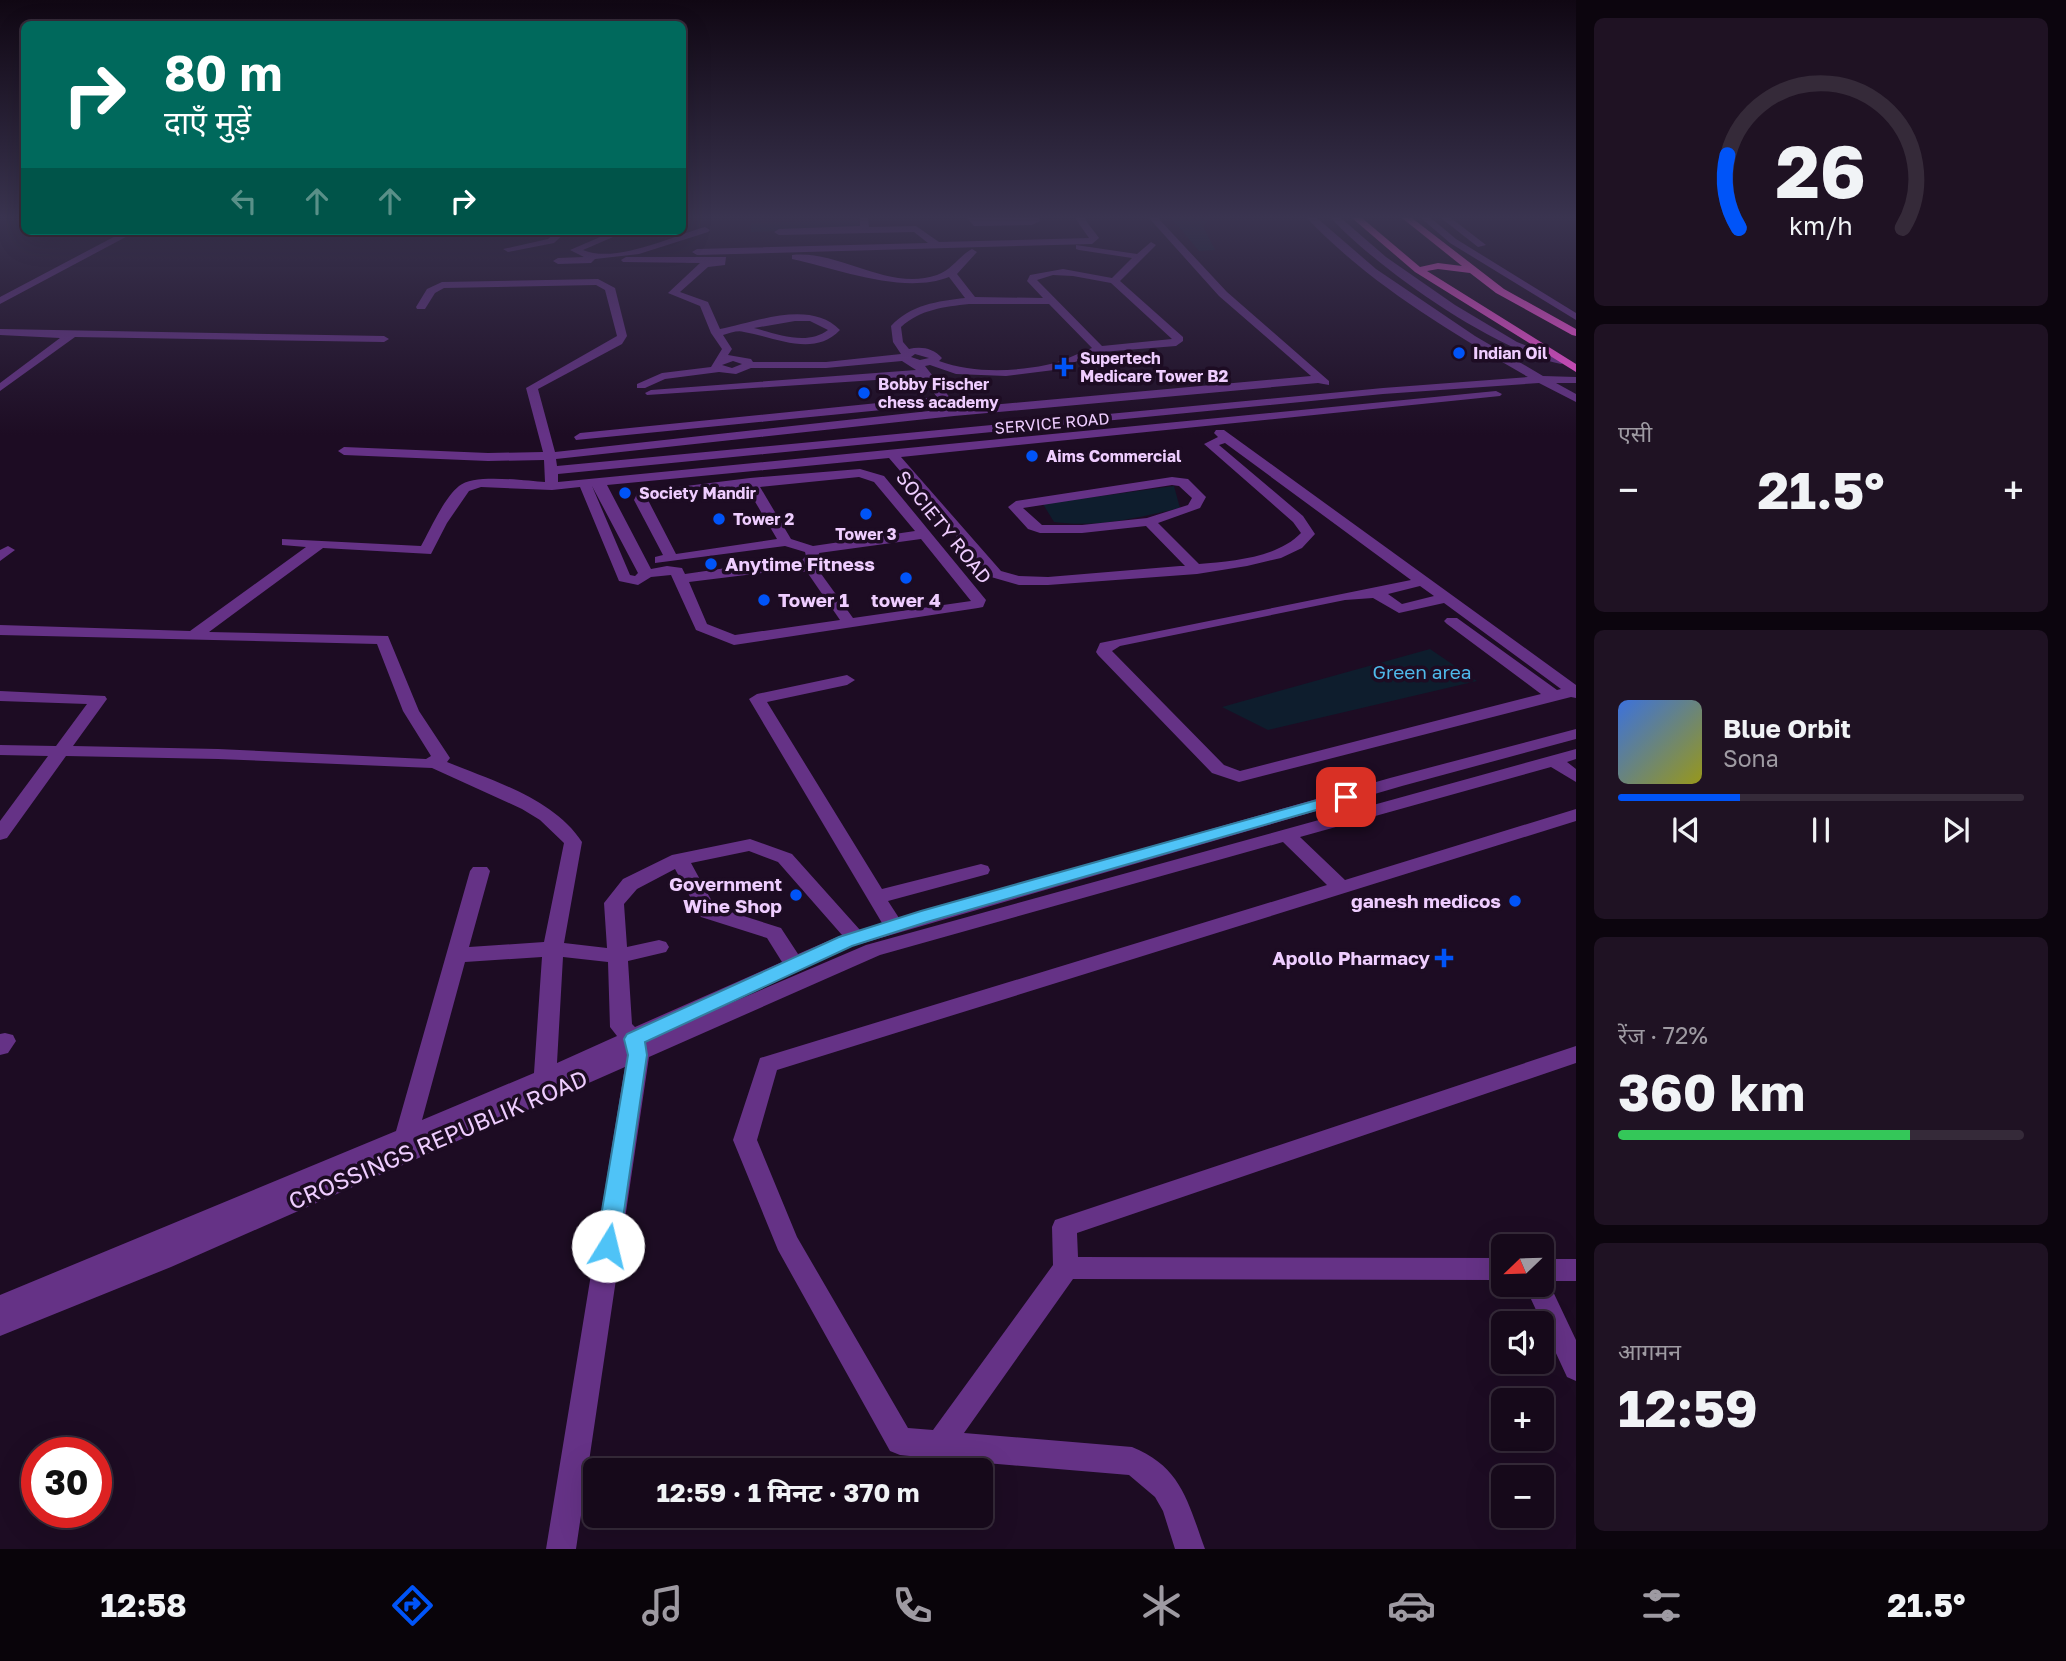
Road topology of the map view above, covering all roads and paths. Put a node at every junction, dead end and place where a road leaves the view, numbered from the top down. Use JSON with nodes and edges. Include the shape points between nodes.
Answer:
{"nodes":[{"id":1,"x":20,"y":290,"type":"edge"},
{"id":2,"x":433,"y":290,"type":"edge"},
{"id":3,"x":611,"y":290,"type":"edge"},
{"id":4,"x":675,"y":290,"type":"edge"},
{"id":5,"x":964,"y":290,"type":"edge"},
{"id":6,"x":1041,"y":290,"type":"edge"},
{"id":7,"x":1124,"y":290,"type":"edge"},
{"id":8,"x":1219,"y":290,"type":"edge"},
{"id":9,"x":1397,"y":290,"type":"edge"},
{"id":10,"x":1426,"y":290,"type":"edge"},
{"id":11,"x":1450,"y":290,"type":"edge"},
{"id":12,"x":1502,"y":290,"type":"edge"},
{"id":13,"x":1534,"y":290,"type":"edge"},
{"id":14,"x":1553,"y":290,"type":"edge"},
{"id":15,"x":0,"y":301,"type":"edge"},
{"id":16,"x":972,"y":301,"type":"junction"},
{"id":17,"x":1051,"y":301,"type":"junction"},
{"id":18,"x":1576,"y":304,"type":"edge"},
{"id":19,"x":421,"y":307,"type":"dead end"},
{"id":20,"x":1576,"y":317,"type":"edge"},
{"id":21,"x":747,"y":329,"type":"junction"},
{"id":22,"x":0,"y":332,"type":"edge"},
{"id":23,"x":16,"y":332,"type":"junction"},
{"id":24,"x":716,"y":333,"type":"junction"},
{"id":25,"x":1576,"y":333,"type":"edge"},
{"id":26,"x":71,"y":334,"type":"junction"},
{"id":27,"x":384,"y":339,"type":"dead end"},
{"id":28,"x":0,"y":344,"type":"edge"},
{"id":29,"x":1099,"y":349,"type":"junction"},
{"id":30,"x":905,"y":355,"type":"junction"},
{"id":31,"x":931,"y":362,"type":"junction"},
{"id":32,"x":719,"y":365,"type":"junction"},
{"id":33,"x":1569,"y":365,"type":"edge"},
{"id":34,"x":920,"y":368,"type":"junction"},
{"id":35,"x":1525,"y":370,"type":"junction"},
{"id":36,"x":1320,"y":379,"type":"junction"},
{"id":37,"x":1540,"y":379,"type":"junction"},
{"id":38,"x":1576,"y":380,"type":"edge"},
{"id":39,"x":0,"y":388,"type":"edge"},
{"id":40,"x":1331,"y":388,"type":"junction"},
{"id":41,"x":1555,"y":388,"type":"junction"},
{"id":42,"x":1303,"y":395,"type":"junction"},
{"id":43,"x":1576,"y":399,"type":"edge"},
{"id":44,"x":946,"y":400,"type":"junction"},
{"id":45,"x":958,"y":416,"type":"junction"},
{"id":46,"x":1208,"y":424,"type":"junction"},
{"id":47,"x":580,"y":437,"type":"dead end"},
{"id":48,"x":1227,"y":438,"type":"junction"},
{"id":49,"x":344,"y":451,"type":"dead end"},
{"id":50,"x":892,"y":454,"type":"junction"},
{"id":51,"x":550,"y":463,"type":"junction"},
{"id":52,"x":750,"y":482,"type":"junction"},
{"id":53,"x":592,"y":483,"type":"junction"},
{"id":54,"x":552,"y":486,"type":"junction"},
{"id":55,"x":1149,"y":522,"type":"junction"},
{"id":56,"x":924,"y":534,"type":"junction"},
{"id":57,"x":288,"y":542,"type":"dead end"},
{"id":58,"x":786,"y":542,"type":"junction"},
{"id":59,"x":320,"y":544,"type":"junction"},
{"id":60,"x":812,"y":550,"type":"junction"},
{"id":61,"x":644,"y":569,"type":"junction"},
{"id":62,"x":675,"y":569,"type":"junction"},
{"id":63,"x":812,"y":569,"type":"junction"},
{"id":64,"x":1197,"y":570,"type":"junction"},
{"id":65,"x":1423,"y":581,"type":"junction"},
{"id":66,"x":1376,"y":593,"type":"junction"},
{"id":67,"x":1447,"y":598,"type":"junction"},
{"id":68,"x":1478,"y":621,"type":"junction"},
{"id":69,"x":850,"y":624,"type":"junction"},
{"id":70,"x":0,"y":629,"type":"edge"},
{"id":71,"x":193,"y":636,"type":"junction"},
{"id":72,"x":847,"y":680,"type":"dead end"},
{"id":73,"x":1575,"y":692,"type":"edge"},
{"id":74,"x":0,"y":696,"type":"edge"},
{"id":75,"x":1554,"y":696,"type":"junction"},
{"id":76,"x":1576,"y":734,"type":"edge"},
{"id":77,"x":0,"y":750,"type":"edge"},
{"id":78,"x":59,"y":751,"type":"junction"},
{"id":79,"x":1576,"y":754,"type":"edge"},
{"id":80,"x":1553,"y":760,"type":"junction"},
{"id":81,"x":434,"y":763,"type":"junction"},
{"id":82,"x":1576,"y":777,"type":"edge"},
{"id":83,"x":1576,"y":814,"type":"edge"},
{"id":84,"x":0,"y":834,"type":"edge"},
{"id":85,"x":1288,"y":836,"type":"junction"},
{"id":86,"x":679,"y":859,"type":"junction"},
{"id":87,"x":981,"y":870,"type":"dead end"},
{"id":88,"x":480,"y":871,"type":"dead end"},
{"id":89,"x":1343,"y":889,"type":"junction"},
{"id":90,"x":877,"y":897,"type":"junction"},
{"id":91,"x":879,"y":938,"type":"junction"},
{"id":92,"x":659,"y":947,"type":"dead end"},
{"id":93,"x":554,"y":949,"type":"junction"},
{"id":94,"x":456,"y":956,"type":"junction"},
{"id":95,"x":618,"y":956,"type":"junction"},
{"id":96,"x":794,"y":965,"type":"junction"},
{"id":97,"x":636,"y":1047,"type":"junction"},
{"id":98,"x":1576,"y":1054,"type":"edge"},
{"id":99,"x":545,"y":1078,"type":"junction"},
{"id":100,"x":405,"y":1137,"type":"junction"},
{"id":101,"x":1066,"y":1268,"type":"junction"},
{"id":102,"x":1491,"y":1269,"type":"edge"},
{"id":103,"x":1554,"y":1270,"type":"edge"},
{"id":104,"x":1576,"y":1270,"type":"edge"},
{"id":105,"x":1542,"y":1297,"type":"edge"},
{"id":106,"x":0,"y":1307,"type":"edge"},
{"id":107,"x":0,"y":1324,"type":"edge"},
{"id":108,"x":1576,"y":1368,"type":"edge"},
{"id":109,"x":939,"y":1445,"type":"junction"},
{"id":110,"x":561,"y":1549,"type":"edge"},
{"id":111,"x":1190,"y":1549,"type":"edge"}],
"edges":[{"from":1,"to":15,"type":"street"},
{"from":2,"to":19,"type":"street"},
{"from":3,"to":51,"type":"street","via":[[622,336],[618,342],[532,388]]},
{"from":4,"to":24,"type":"street","via":[[673,293],[704,304]]},
{"from":5,"to":16,"type":"street"},
{"from":6,"to":17,"type":"street"},
{"from":7,"to":29,"type":"street","via":[[1179,339],[1172,344]]},
{"from":8,"to":36,"type":"street"},
{"from":9,"to":35,"type":"street","via":[[1425,312]]},
{"from":10,"to":33,"type":"street","via":[[1524,351]]},
{"from":11,"to":33,"type":"main road"},
{"from":12,"to":25,"type":"main road"},
{"from":13,"to":20,"type":"street"},
{"from":14,"to":18,"type":"street"},
{"from":16,"to":17,"type":"street"},
{"from":16,"to":30,"type":"street","via":[[928,308],[900,319],[898,342]]},
{"from":17,"to":29,"type":"street"},
{"from":21,"to":21,"type":"street","via":[[790,317],[816,318],[835,330],[802,341]]},
{"from":21,"to":24,"type":"street"},
{"from":22,"to":23,"type":"street"},
{"from":23,"to":26,"type":"street"},
{"from":23,"to":28,"type":"street"},
{"from":24,"to":32,"type":"street","via":[[727,349]]},
{"from":26,"to":27,"type":"street"},
{"from":26,"to":39,"type":"street"},
{"from":29,"to":31,"type":"street","via":[[1050,368],[1006,373],[956,372]]},
{"from":30,"to":31,"type":"street","via":[[930,352],[936,358]]},
{"from":30,"to":32,"type":"street","via":[[827,365],[748,365],[738,358]]},
{"from":30,"to":34,"type":"street"},
{"from":31,"to":34,"type":"street"},
{"from":32,"to":34,"type":"street","via":[[662,376],[646,389]]},
{"from":33,"to":35,"type":"street"},
{"from":34,"to":44,"type":"street"},
{"from":35,"to":37,"type":"street"},
{"from":35,"to":40,"type":"street"},
{"from":36,"to":40,"type":"street"},
{"from":36,"to":45,"type":"street"},
{"from":37,"to":38,"type":"street"},
{"from":37,"to":41,"type":"street"},
{"from":37,"to":42,"type":"street"},
{"from":40,"to":42,"type":"street"},
{"from":41,"to":43,"type":"street"},
{"from":41,"to":46,"type":"street","name":"SERVICE ROAD"},
{"from":42,"to":45,"type":"street"},
{"from":42,"to":51,"type":"street"},
{"from":44,"to":45,"type":"street"},
{"from":44,"to":47,"type":"street"},
{"from":45,"to":51,"type":"street"},
{"from":46,"to":48,"type":"street"},
{"from":46,"to":50,"type":"street","name":"SERVICE ROAD"},
{"from":48,"to":64,"type":"street","via":[[1210,444],[1298,519],[1308,534],[1296,547]]},
{"from":48,"to":65,"type":"street"},
{"from":49,"to":51,"type":"street"},
{"from":50,"to":53,"type":"street","name":"SERVICE ROAD"},
{"from":50,"to":64,"type":"street","via":[[1003,578],[1044,580]]},
{"from":51,"to":54,"type":"street"},
{"from":52,"to":56,"type":"street","name":"SOCIETY ROAD","via":[[860,472],[879,479]]},
{"from":52,"to":58,"type":"street"},
{"from":52,"to":62,"type":"street","name":"SOCIETY ROAD","via":[[643,495],[641,500]]},
{"from":53,"to":54,"type":"street","name":"SERVICE ROAD"},
{"from":53,"to":61,"type":"street"},
{"from":53,"to":61,"type":"street","via":[[624,578],[638,581]]},
{"from":54,"to":59,"type":"street","name":"SERVICE ROAD","via":[[469,485],[440,523],[426,551]]},
{"from":55,"to":55,"type":"street","via":[[1040,529],[1015,507],[1172,481],[1183,482],[1199,497],[1193,508]]},
{"from":55,"to":64,"type":"street"},
{"from":56,"to":60,"type":"street"},
{"from":56,"to":69,"type":"street","name":"SOCIETY ROAD","via":[[978,604]]},
{"from":57,"to":59,"type":"street"},
{"from":58,"to":60,"type":"street"},
{"from":58,"to":62,"type":"street"},
{"from":59,"to":71,"type":"street"},
{"from":60,"to":63,"type":"street","via":[[813,557],[806,564]]},
{"from":61,"to":62,"type":"street"},
{"from":62,"to":63,"type":"street","via":[[802,564]]},
{"from":62,"to":69,"type":"street","name":"SOCIETY ROAD","via":[[694,617],[716,635],[734,640]]},
{"from":63,"to":69,"type":"street"},
{"from":65,"to":66,"type":"street"},
{"from":65,"to":67,"type":"street"},
{"from":66,"to":67,"type":"street","via":[[1399,609]]},
{"from":66,"to":75,"type":"street","via":[[1116,642],[1105,646],[1104,652],[1218,769],[1231,776]]},
{"from":67,"to":68,"type":"street"},
{"from":68,"to":73,"type":"street"},
{"from":68,"to":75,"type":"street","via":[[1455,624]]},
{"from":70,"to":71,"type":"street"},
{"from":71,"to":81,"type":"street","via":[[383,639],[411,710],[439,753],[441,758]]},
{"from":72,"to":90,"type":"street","via":[[757,699]]},
{"from":73,"to":75,"type":"street"},
{"from":74,"to":78,"type":"street","via":[[99,699]]},
{"from":76,"to":91,"type":"street","via":[[1396,782]]},
{"from":77,"to":78,"type":"street"},
{"from":78,"to":81,"type":"street"},
{"from":78,"to":84,"type":"street"},
{"from":79,"to":80,"type":"street"},
{"from":80,"to":82,"type":"street"},
{"from":80,"to":85,"type":"street"},
{"from":81,"to":93,"type":"street","via":[[503,792],[562,827],[573,842]]},
{"from":83,"to":89,"type":"street"},
{"from":85,"to":89,"type":"street"},
{"from":85,"to":91,"type":"street"},
{"from":86,"to":91,"type":"street","via":[[750,845],[785,858]]},
{"from":86,"to":95,"type":"street","via":[[630,884],[614,903]]},
{"from":86,"to":96,"type":"street","via":[[708,912],[774,933]]},
{"from":87,"to":90,"type":"street"},
{"from":88,"to":94,"type":"street"},
{"from":89,"to":109,"type":"street","via":[[768,1064],[745,1140],[787,1242],[900,1441]]},
{"from":90,"to":91,"type":"street"},
{"from":91,"to":96,"type":"street"},
{"from":91,"to":97,"type":"street","name":"CROSSINGS REPUBLIK ROAD"},
{"from":92,"to":95,"type":"street"},
{"from":93,"to":94,"type":"street"},
{"from":93,"to":95,"type":"street"},
{"from":93,"to":99,"type":"street"},
{"from":94,"to":100,"type":"street"},
{"from":95,"to":97,"type":"street","via":[[621,1027]]},
{"from":96,"to":97,"type":"street"},
{"from":97,"to":99,"type":"street"},
{"from":97,"to":107,"type":"street","name":"CROSSINGS REPUBLIK ROAD","via":[[149,1265]]},
{"from":97,"to":110,"type":"street"},
{"from":98,"to":101,"type":"street","via":[[1065,1227]]},
{"from":99,"to":100,"type":"street"},
{"from":100,"to":106,"type":"street"},
{"from":101,"to":102,"type":"street"},
{"from":101,"to":109,"type":"street"},
{"from":103,"to":104,"type":"street"},
{"from":105,"to":108,"type":"street"},
{"from":109,"to":111,"type":"street","via":[[1132,1461],[1164,1482]]}]}
